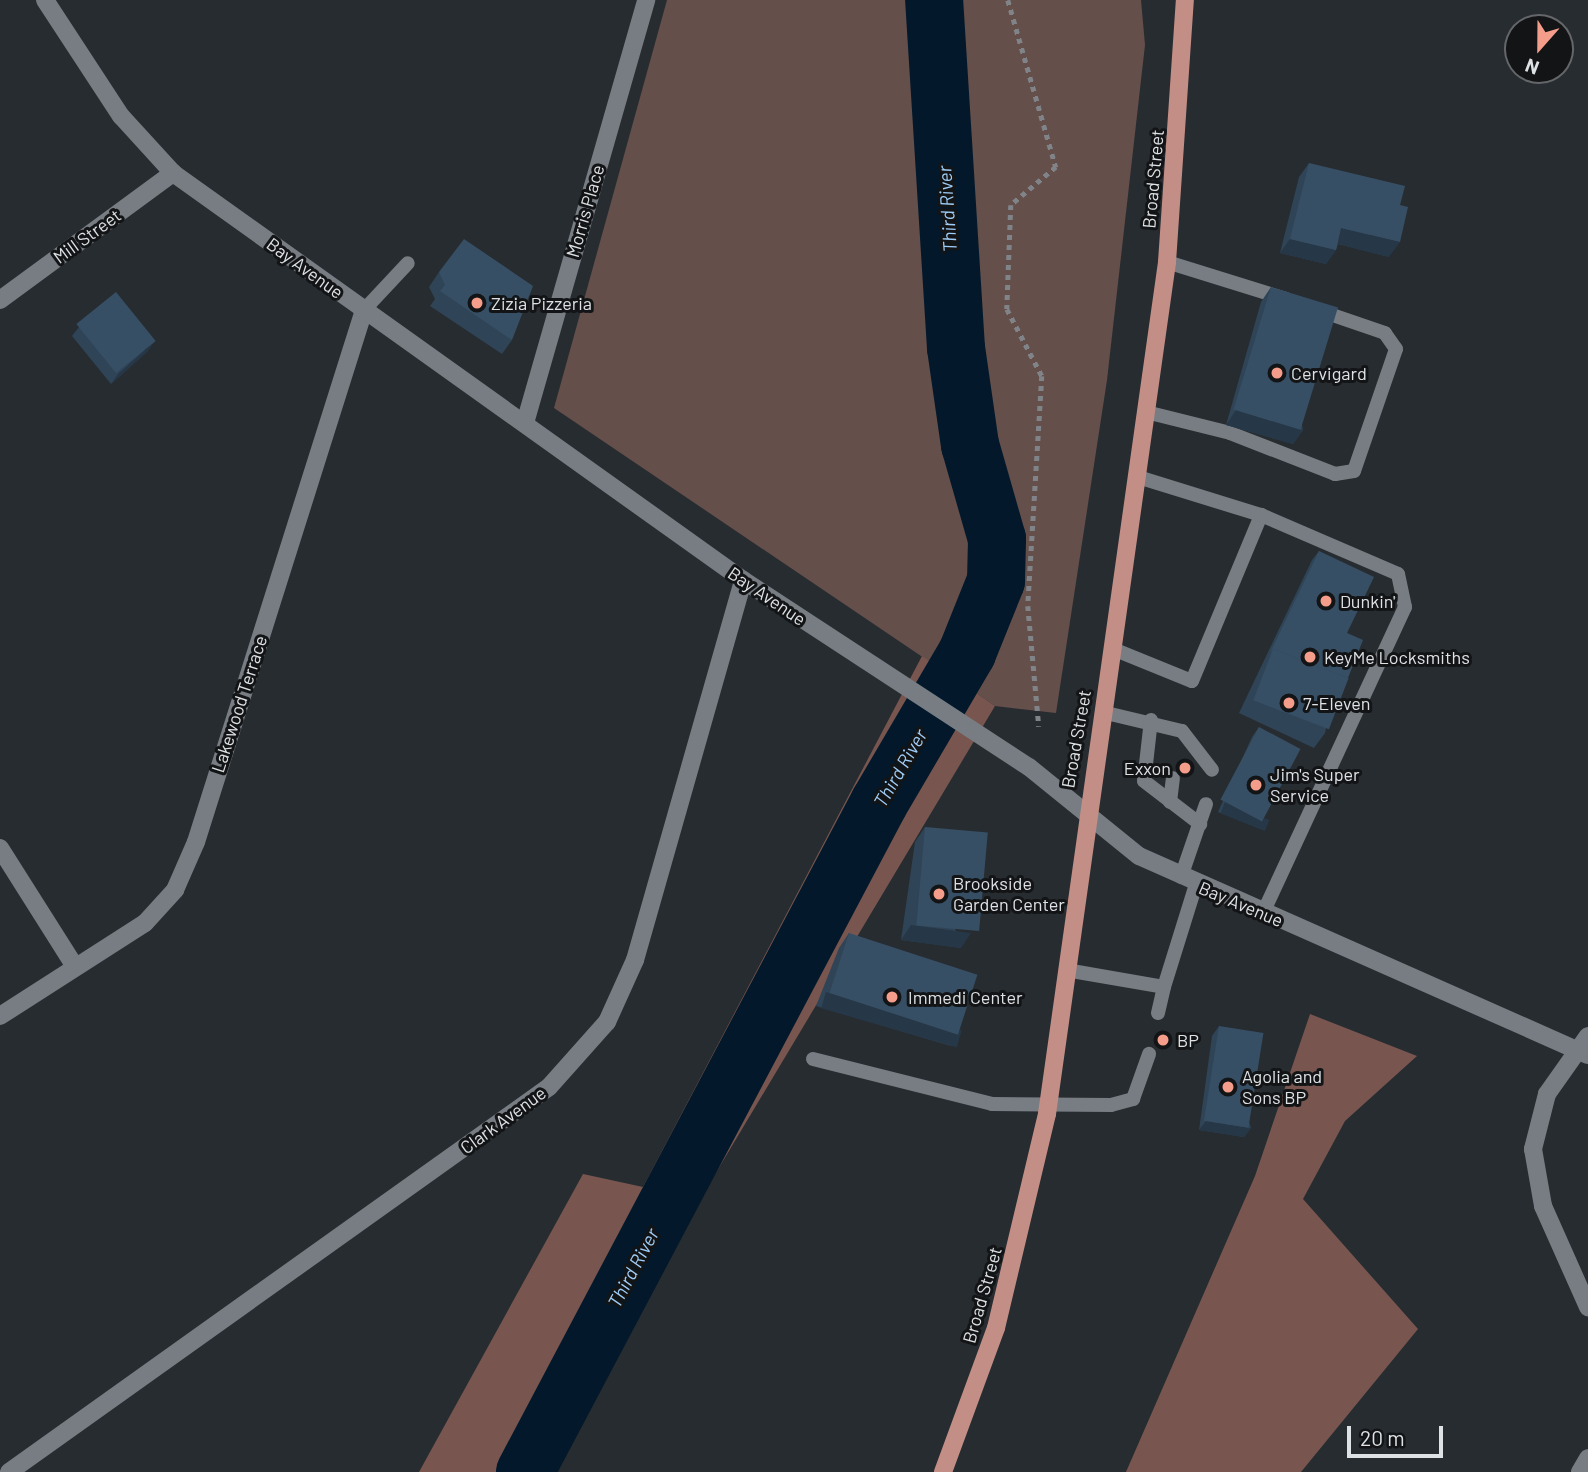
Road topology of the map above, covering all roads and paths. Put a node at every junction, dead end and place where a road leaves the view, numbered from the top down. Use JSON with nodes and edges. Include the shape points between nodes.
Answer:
{"nodes":[{"id":1,"x":45,"y":0,"type":"edge"},
{"id":2,"x":646,"y":0,"type":"edge"},
{"id":3,"x":1008,"y":0,"type":"edge"},
{"id":4,"x":1185,"y":0,"type":"edge"},
{"id":5,"x":173,"y":173,"type":"junction"},
{"id":6,"x":1167,"y":262,"type":"junction"},
{"id":7,"x":408,"y":263,"type":"dead end"},
{"id":8,"x":0,"y":300,"type":"edge"},
{"id":9,"x":364,"y":310,"type":"junction"},
{"id":10,"x":1146,"y":412,"type":"junction"},
{"id":11,"x":525,"y":423,"type":"junction"},
{"id":12,"x":1138,"y":477,"type":"junction"},
{"id":13,"x":1261,"y":515,"type":"junction"},
{"id":14,"x":743,"y":580,"type":"junction"},
{"id":15,"x":1113,"y":649,"type":"junction"},
{"id":16,"x":1102,"y":712,"type":"junction"},
{"id":17,"x":1151,"y":720,"type":"junction"},
{"id":18,"x":1039,"y":727,"type":"dead end"},
{"id":19,"x":1182,"y":731,"type":"junction"},
{"id":20,"x":1178,"y":746,"type":"dead end"},
{"id":21,"x":1212,"y":770,"type":"dead end"},
{"id":22,"x":1173,"y":778,"type":"dead end"},
{"id":23,"x":1170,"y":802,"type":"junction"},
{"id":24,"x":1206,"y":804,"type":"dead end"},
{"id":25,"x":1084,"y":817,"type":"junction"},
{"id":26,"x":1200,"y":824,"type":"junction"},
{"id":27,"x":0,"y":848,"type":"edge"},
{"id":28,"x":1188,"y":881,"type":"junction"},
{"id":29,"x":1263,"y":913,"type":"junction"},
{"id":30,"x":74,"y":965,"type":"junction"},
{"id":31,"x":1066,"y":970,"type":"junction"},
{"id":32,"x":1164,"y":987,"type":"junction"},
{"id":33,"x":1158,"y":1013,"type":"dead end"},
{"id":34,"x":0,"y":1016,"type":"edge"},
{"id":35,"x":1585,"y":1047,"type":"edge"},
{"id":36,"x":1149,"y":1054,"type":"dead end"},
{"id":37,"x":813,"y":1059,"type":"dead end"},
{"id":38,"x":1049,"y":1100,"type":"junction"},
{"id":39,"x":1588,"y":1307,"type":"edge"},
{"id":40,"x":1588,"y":1458,"type":"edge"},
{"id":41,"x":9,"y":1472,"type":"edge"},
{"id":42,"x":943,"y":1472,"type":"edge"},
{"id":43,"x":1580,"y":1472,"type":"edge"}],
"edges":[{"from":1,"to":5,"type":"street","name":"Bay Avenue","via":[[121,116]]},
{"from":2,"to":11,"type":"street","name":"Morris Place"},
{"from":3,"to":18,"type":"path","via":[[1056,167],[1011,205],[1007,309],[1042,376],[1028,606]]},
{"from":4,"to":6,"type":"main road","name":"Broad Street"},
{"from":5,"to":8,"type":"street","name":"Mill Street"},
{"from":5,"to":9,"type":"street","name":"Bay Avenue"},
{"from":6,"to":10,"type":"main road","name":"Broad Street"},
{"from":6,"to":10,"type":"lane","via":[[1385,333],[1396,349],[1354,471],[1335,474],[1230,433]]},
{"from":7,"to":9,"type":"lane"},
{"from":9,"to":11,"type":"street","name":"Bay Avenue"},
{"from":9,"to":30,"type":"street","name":"Lakewood Terrace","via":[[196,842],[175,890],[145,923]]},
{"from":10,"to":12,"type":"main road","name":"Broad Street"},
{"from":11,"to":14,"type":"street","name":"Bay Avenue"},
{"from":12,"to":13,"type":"lane"},
{"from":12,"to":15,"type":"main road","name":"Broad Street"},
{"from":13,"to":15,"type":"lane","via":[[1192,681]]},
{"from":13,"to":29,"type":"lane","via":[[1398,573],[1405,607]]},
{"from":14,"to":25,"type":"street","name":"Bay Avenue","via":[[1029,767]]},
{"from":14,"to":41,"type":"street","name":"Clark Avenue","via":[[635,960],[607,1022],[549,1087]]},
{"from":15,"to":16,"type":"main road","name":"Broad Street"},
{"from":16,"to":17,"type":"lane"},
{"from":16,"to":25,"type":"main road","name":"Broad Street"},
{"from":17,"to":19,"type":"lane"},
{"from":17,"to":23,"type":"lane","via":[[1144,781]]},
{"from":19,"to":20,"type":"lane"},
{"from":19,"to":21,"type":"lane","via":[[1204,752]]},
{"from":22,"to":23,"type":"lane"},
{"from":23,"to":26,"type":"lane"},
{"from":24,"to":26,"type":"lane"},
{"from":25,"to":28,"type":"street","name":"Bay Avenue"},
{"from":25,"to":31,"type":"main road","name":"Broad Street"},
{"from":26,"to":28,"type":"lane"},
{"from":27,"to":30,"type":"street"},
{"from":28,"to":29,"type":"street","name":"Bay Avenue"},
{"from":28,"to":32,"type":"lane"},
{"from":29,"to":35,"type":"street","name":"Bay Avenue"},
{"from":30,"to":34,"type":"street","name":"Lakewood Terrace"},
{"from":31,"to":32,"type":"lane"},
{"from":31,"to":38,"type":"main road","name":"Broad Street"},
{"from":32,"to":33,"type":"lane"},
{"from":35,"to":39,"type":"street","via":[[1546,1094],[1533,1149],[1543,1206]]},
{"from":36,"to":38,"type":"lane","via":[[1133,1099],[1111,1105]]},
{"from":37,"to":38,"type":"lane","via":[[992,1104]]},
{"from":38,"to":42,"type":"main road","name":"Broad Street","via":[[996,1328]]},
{"from":40,"to":43,"type":"street"}]}
